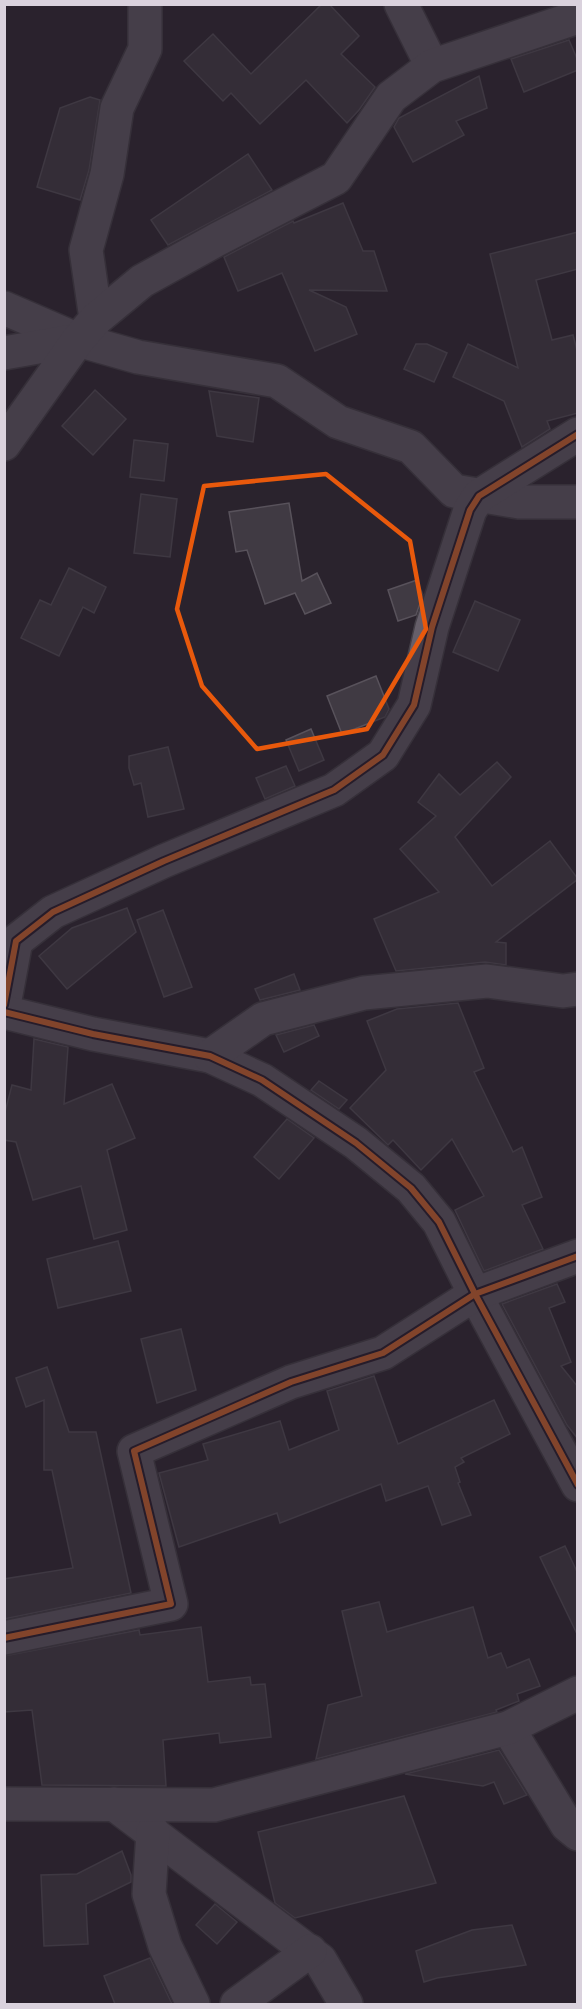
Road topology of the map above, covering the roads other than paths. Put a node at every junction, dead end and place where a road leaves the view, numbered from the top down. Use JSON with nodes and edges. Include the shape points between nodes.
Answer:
{"nodes":[{"id":1,"x":145,"y":4,"type":"edge"},
{"id":2,"x":401,"y":4,"type":"edge"},
{"id":3,"x":578,"y":17,"type":"edge"},
{"id":4,"x":432,"y":66,"type":"junction"},
{"id":5,"x":4,"y":308,"type":"edge"},
{"id":6,"x":87,"y":329,"type":"junction"},
{"id":7,"x":4,"y":353,"type":"edge"},
{"id":8,"x":578,"y":434,"type":"edge"},
{"id":9,"x":4,"y":444,"type":"edge"},
{"id":10,"x":479,"y":495,"type":"junction"},
{"id":11,"x":578,"y":502,"type":"edge"},
{"id":12,"x":578,"y":989,"type":"edge"},
{"id":13,"x":4,"y":1005,"type":"edge"},
{"id":14,"x":4,"y":1012,"type":"edge"},
{"id":15,"x":210,"y":1056,"type":"junction"},
{"id":16,"x":578,"y":1256,"type":"edge"},
{"id":17,"x":475,"y":1294,"type":"junction"},
{"id":18,"x":578,"y":1485,"type":"edge"},
{"id":19,"x":4,"y":1638,"type":"edge"},
{"id":20,"x":578,"y":1693,"type":"edge"},
{"id":21,"x":508,"y":1728,"type":"junction"},
{"id":22,"x":4,"y":1804,"type":"edge"},
{"id":23,"x":114,"y":1804,"type":"junction"},
{"id":24,"x":153,"y":1833,"type":"junction"},
{"id":25,"x":578,"y":1834,"type":"edge"},
{"id":26,"x":310,"y":1951,"type":"junction"},
{"id":27,"x":193,"y":2004,"type":"edge"},
{"id":28,"x":237,"y":2004,"type":"edge"},
{"id":29,"x":346,"y":2004,"type":"edge"}],
"edges":[{"from":1,"to":6,"type":"street","via":[[146,49],[117,108],[107,174],[86,250]]},
{"from":2,"to":4,"type":"street"},
{"from":3,"to":4,"type":"street"},
{"from":4,"to":6,"type":"street","via":[[391,97],[336,178],[142,281]]},
{"from":5,"to":6,"type":"street"},
{"from":6,"to":7,"type":"street"},
{"from":6,"to":9,"type":"street"},
{"from":6,"to":10,"type":"street","via":[[138,357],[277,381],[338,422],[411,447],[454,491]]},
{"from":8,"to":10,"type":"street"},
{"from":10,"to":11,"type":"street","via":[[519,502]]},
{"from":10,"to":13,"type":"street","via":[[470,510],[432,627],[414,705],[383,755],[334,790],[53,912],[16,941]]},
{"from":12,"to":15,"type":"street","via":[[563,991],[487,981],[364,993],[263,1019]]},
{"from":14,"to":15,"type":"street"},
{"from":15,"to":17,"type":"street","via":[[262,1080],[356,1143],[411,1188],[439,1222]]},
{"from":16,"to":17,"type":"street"},
{"from":17,"to":18,"type":"street"},
{"from":17,"to":19,"type":"street","via":[[383,1353],[291,1382],[134,1451],[171,1604]]},
{"from":20,"to":21,"type":"street"},
{"from":21,"to":23,"type":"street","via":[[214,1805]]},
{"from":21,"to":25,"type":"street","via":[[567,1825]]},
{"from":22,"to":23,"type":"street"},
{"from":23,"to":24,"type":"street"},
{"from":24,"to":26,"type":"street"},
{"from":24,"to":27,"type":"street","via":[[149,1894],[165,1946]]},
{"from":26,"to":28,"type":"street"},
{"from":26,"to":29,"type":"street","via":[[320,1960]]}]}
